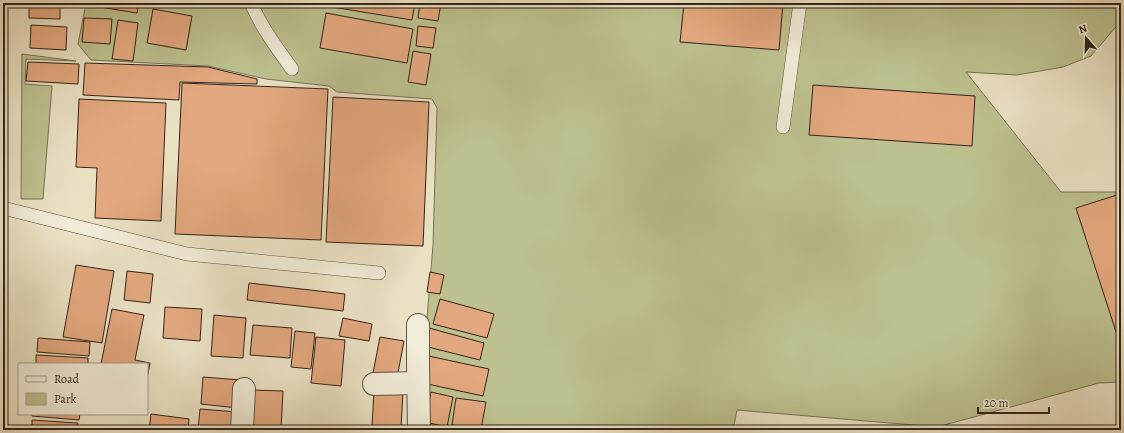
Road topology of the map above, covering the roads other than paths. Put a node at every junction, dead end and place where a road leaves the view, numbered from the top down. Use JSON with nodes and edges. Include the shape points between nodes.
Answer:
{"nodes":[{"id":1,"x":251,"y":3,"type":"edge"},
{"id":2,"x":800,"y":3,"type":"edge"},
{"id":3,"x":292,"y":69,"type":"dead end"},
{"id":4,"x":783,"y":127,"type":"dead end"},
{"id":5,"x":3,"y":208,"type":"edge"},
{"id":6,"x":379,"y":273,"type":"dead end"},
{"id":7,"x":418,"y":325,"type":"dead end"},
{"id":8,"x":418,"y":383,"type":"junction"},
{"id":9,"x":374,"y":384,"type":"dead end"},
{"id":10,"x":244,"y":389,"type":"dead end"},
{"id":11,"x":242,"y":430,"type":"edge"},
{"id":12,"x":419,"y":430,"type":"edge"}],
"edges":[{"from":1,"to":3,"type":"lane","via":[[267,35]]},
{"from":2,"to":4,"type":"lane"},
{"from":5,"to":6,"type":"lane","via":[[187,254]]},
{"from":7,"to":8,"type":"street"},
{"from":8,"to":9,"type":"street"},
{"from":8,"to":12,"type":"street"},
{"from":10,"to":11,"type":"street"}]}
